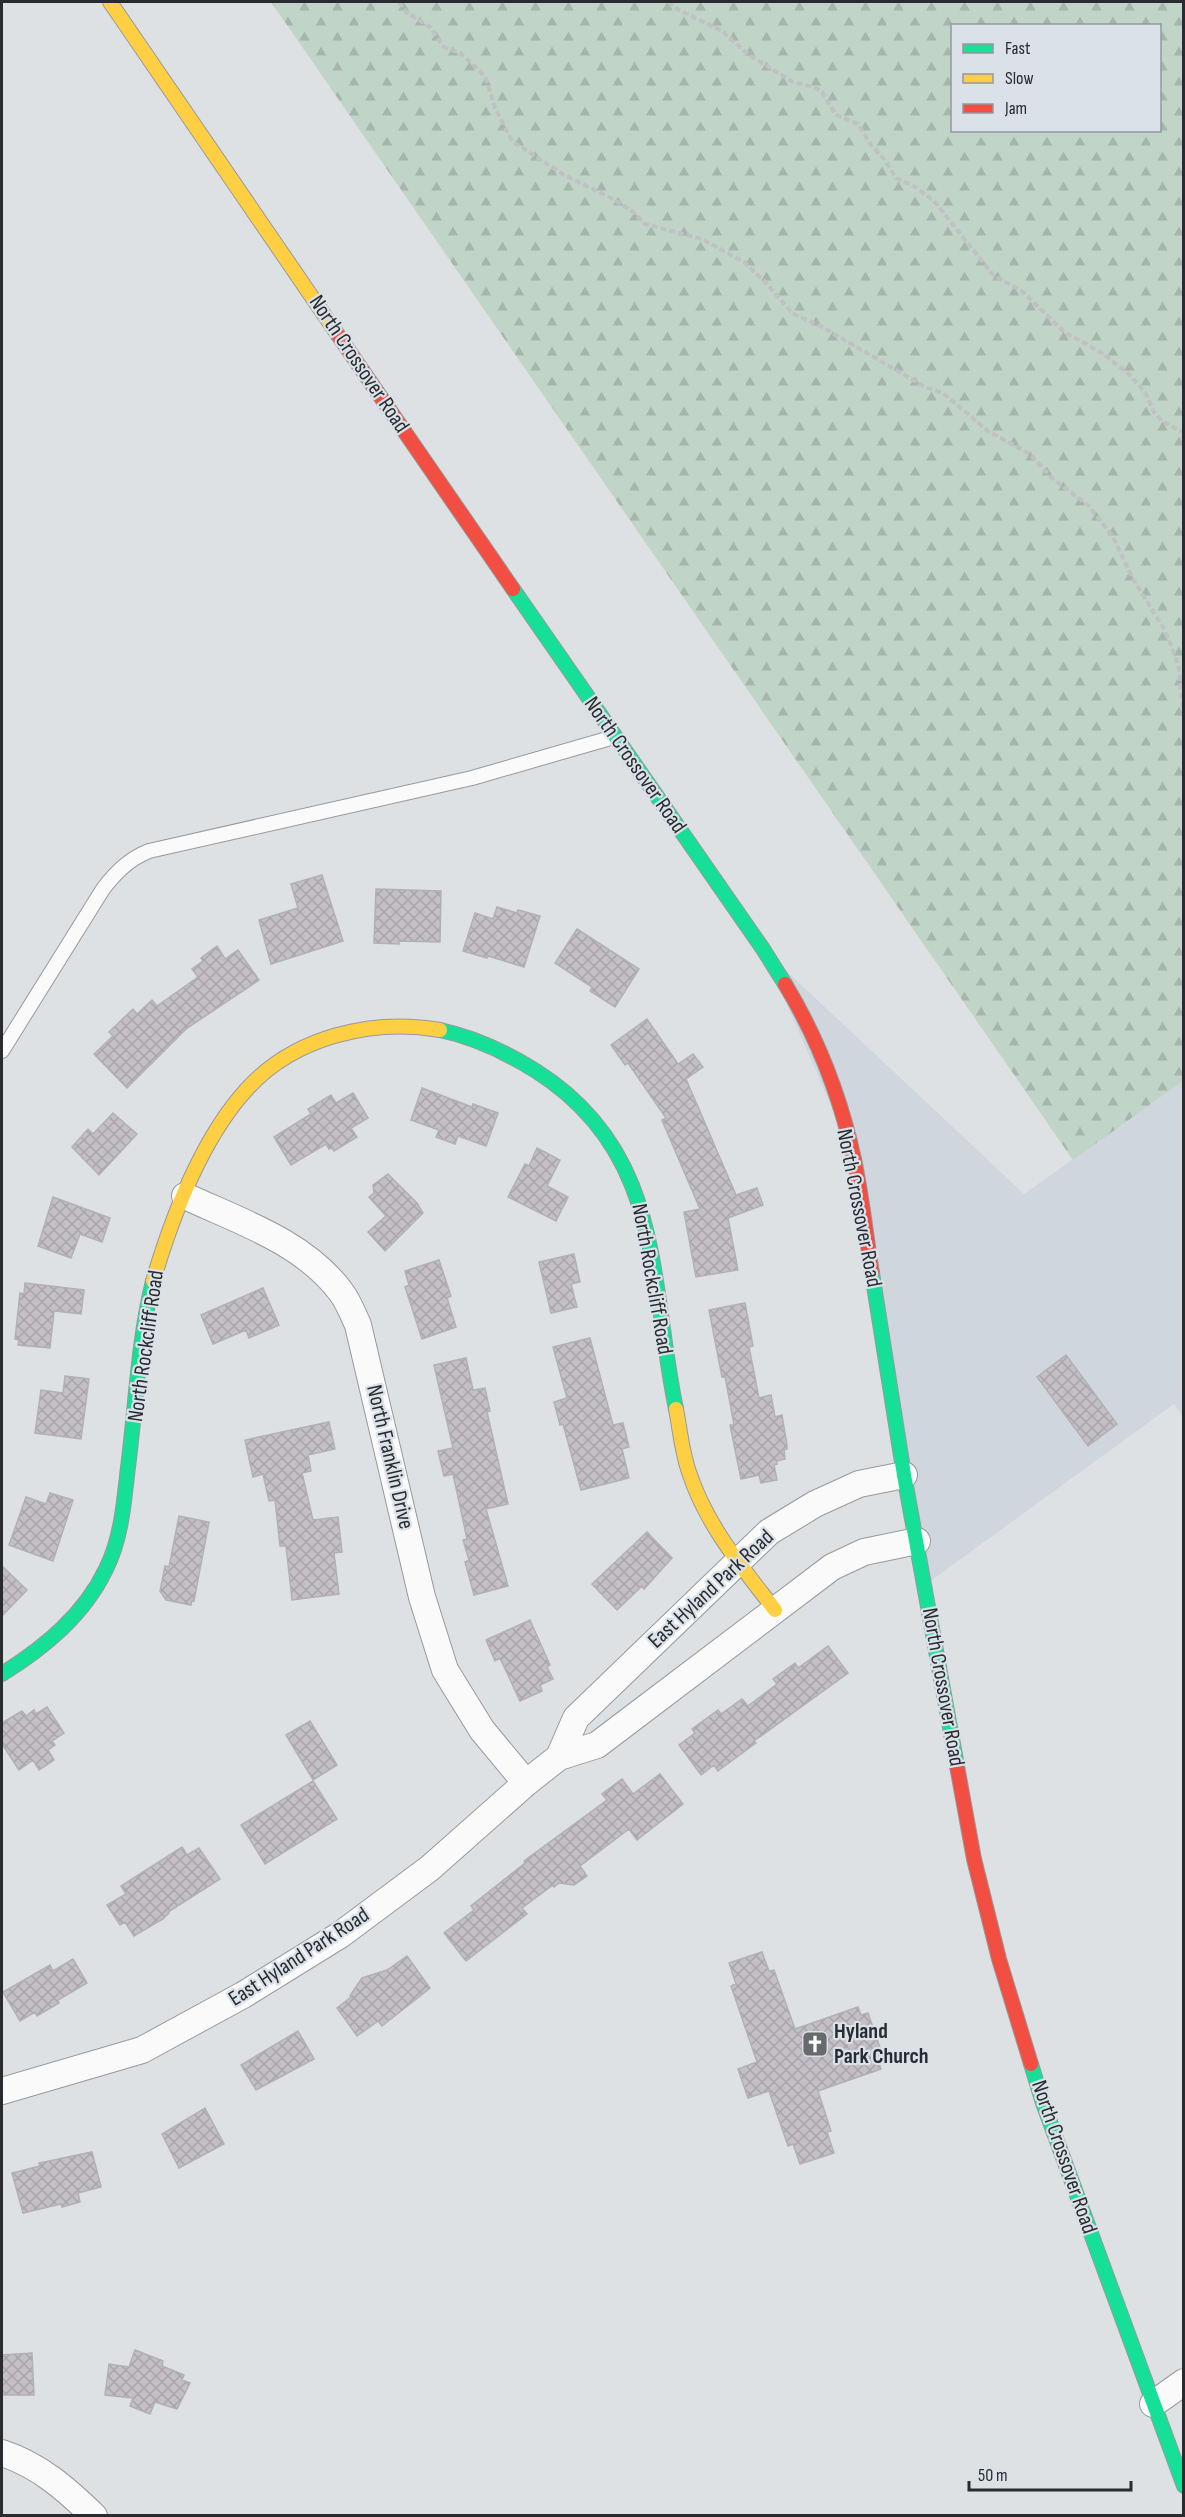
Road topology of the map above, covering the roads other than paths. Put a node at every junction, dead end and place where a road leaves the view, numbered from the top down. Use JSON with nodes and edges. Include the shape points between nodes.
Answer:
{"nodes":[{"id":1,"x":110,"y":2,"type":"edge"},
{"id":2,"x":614,"y":737,"type":"junction"},
{"id":3,"x":2,"y":1051,"type":"edge"},
{"id":4,"x":185,"y":1196,"type":"junction"},
{"id":5,"x":904,"y":1475,"type":"junction"},
{"id":6,"x":916,"y":1541,"type":"junction"},
{"id":7,"x":738,"y":1560,"type":"junction"},
{"id":8,"x":775,"y":1610,"type":"junction"},
{"id":9,"x":2,"y":1674,"type":"edge"},
{"id":10,"x":559,"y":1757,"type":"junction"},
{"id":11,"x":526,"y":1783,"type":"junction"},
{"id":12,"x":2,"y":2091,"type":"edge"},
{"id":13,"x":1184,"y":2382,"type":"edge"},
{"id":14,"x":1153,"y":2404,"type":"junction"},
{"id":15,"x":2,"y":2453,"type":"edge"},
{"id":16,"x":1184,"y":2486,"type":"edge"},
{"id":17,"x":94,"y":2516,"type":"edge"}],
"edges":[{"from":1,"to":2,"type":"main road","name":"North Crossover Road"},
{"from":2,"to":3,"type":"lane","via":[[472,778],[136,856],[103,889]]},
{"from":2,"to":5,"type":"main road","name":"North Crossover Road","via":[[763,949],[802,1013],[833,1087],[854,1159]]},
{"from":4,"to":7,"type":"main road","name":"North Rockcliff Road","via":[[206,1146],[235,1101],[292,1053],[355,1030],[415,1027],[453,1032],[509,1053],[544,1074],[597,1123],[638,1198],[648,1233],[668,1374],[689,1473],[707,1518]]},
{"from":4,"to":9,"type":"main road","name":"North Rockcliff Road","via":[[160,1254],[147,1310],[124,1505],[115,1548],[95,1592],[69,1624],[34,1656]]},
{"from":4,"to":11,"type":"street","name":"North Franklin Drive","via":[[290,1246],[320,1267],[342,1293],[358,1324],[422,1597],[445,1670],[482,1730]]},
{"from":5,"to":6,"type":"main road","name":"North Crossover Road"},
{"from":5,"to":7,"type":"street","name":"East Hyland Park Road","via":[[859,1484],[815,1504],[769,1532]]},
{"from":6,"to":8,"type":"street","name":"East Hyland Park Road","via":[[864,1552],[832,1567]]},
{"from":6,"to":14,"type":"main road","name":"North Crossover Road","via":[[974,1859],[999,1959],[1043,2103]]},
{"from":7,"to":8,"type":"main road","name":"North Rockcliff Road"},
{"from":7,"to":10,"type":"street","name":"East Hyland Park Road","via":[[576,1718]]},
{"from":8,"to":10,"type":"street","name":"East Hyland Park Road","via":[[597,1745]]},
{"from":10,"to":11,"type":"street","name":"East Hyland Park Road"},
{"from":11,"to":12,"type":"street","name":"East Hyland Park Road","via":[[430,1868],[340,1935],[243,1995],[142,2050]]},
{"from":13,"to":14,"type":"street"},
{"from":14,"to":16,"type":"main road","name":"North Crossover Road"},
{"from":15,"to":17,"type":"street","via":[[23,2460],[57,2482]]}]}
